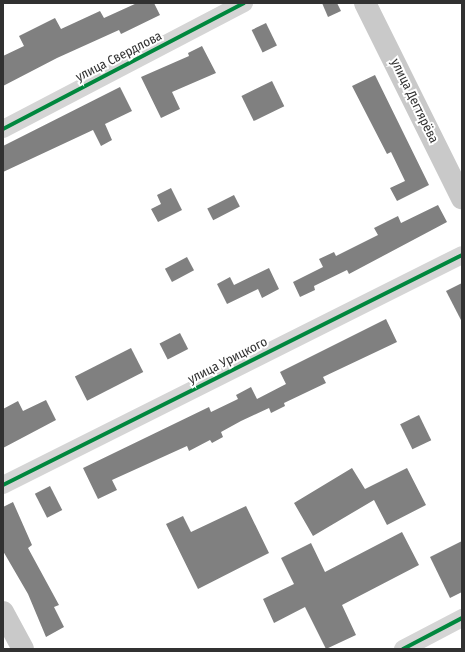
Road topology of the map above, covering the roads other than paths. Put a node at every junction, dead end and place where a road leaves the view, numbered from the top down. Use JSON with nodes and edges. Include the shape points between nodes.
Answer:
{"nodes":[{"id":1,"x":244,"y":3,"type":"edge"},
{"id":2,"x":365,"y":3,"type":"edge"},
{"id":3,"x":3,"y":128,"type":"edge"},
{"id":4,"x":462,"y":198,"type":"edge"},
{"id":5,"x":462,"y":255,"type":"edge"},
{"id":6,"x":3,"y":485,"type":"edge"},
{"id":7,"x":3,"y":612,"type":"edge"},
{"id":8,"x":462,"y":618,"type":"edge"},
{"id":9,"x":23,"y":649,"type":"edge"},
{"id":10,"x":402,"y":649,"type":"edge"}],
"edges":[{"from":1,"to":3,"type":"street","name":"улица Свердлова"},
{"from":2,"to":4,"type":"main road","name":"улица Дегтярёва"},
{"from":5,"to":6,"type":"street","name":"улица Урицкого"},
{"from":7,"to":9,"type":"main road"},
{"from":8,"to":10,"type":"street"}]}
